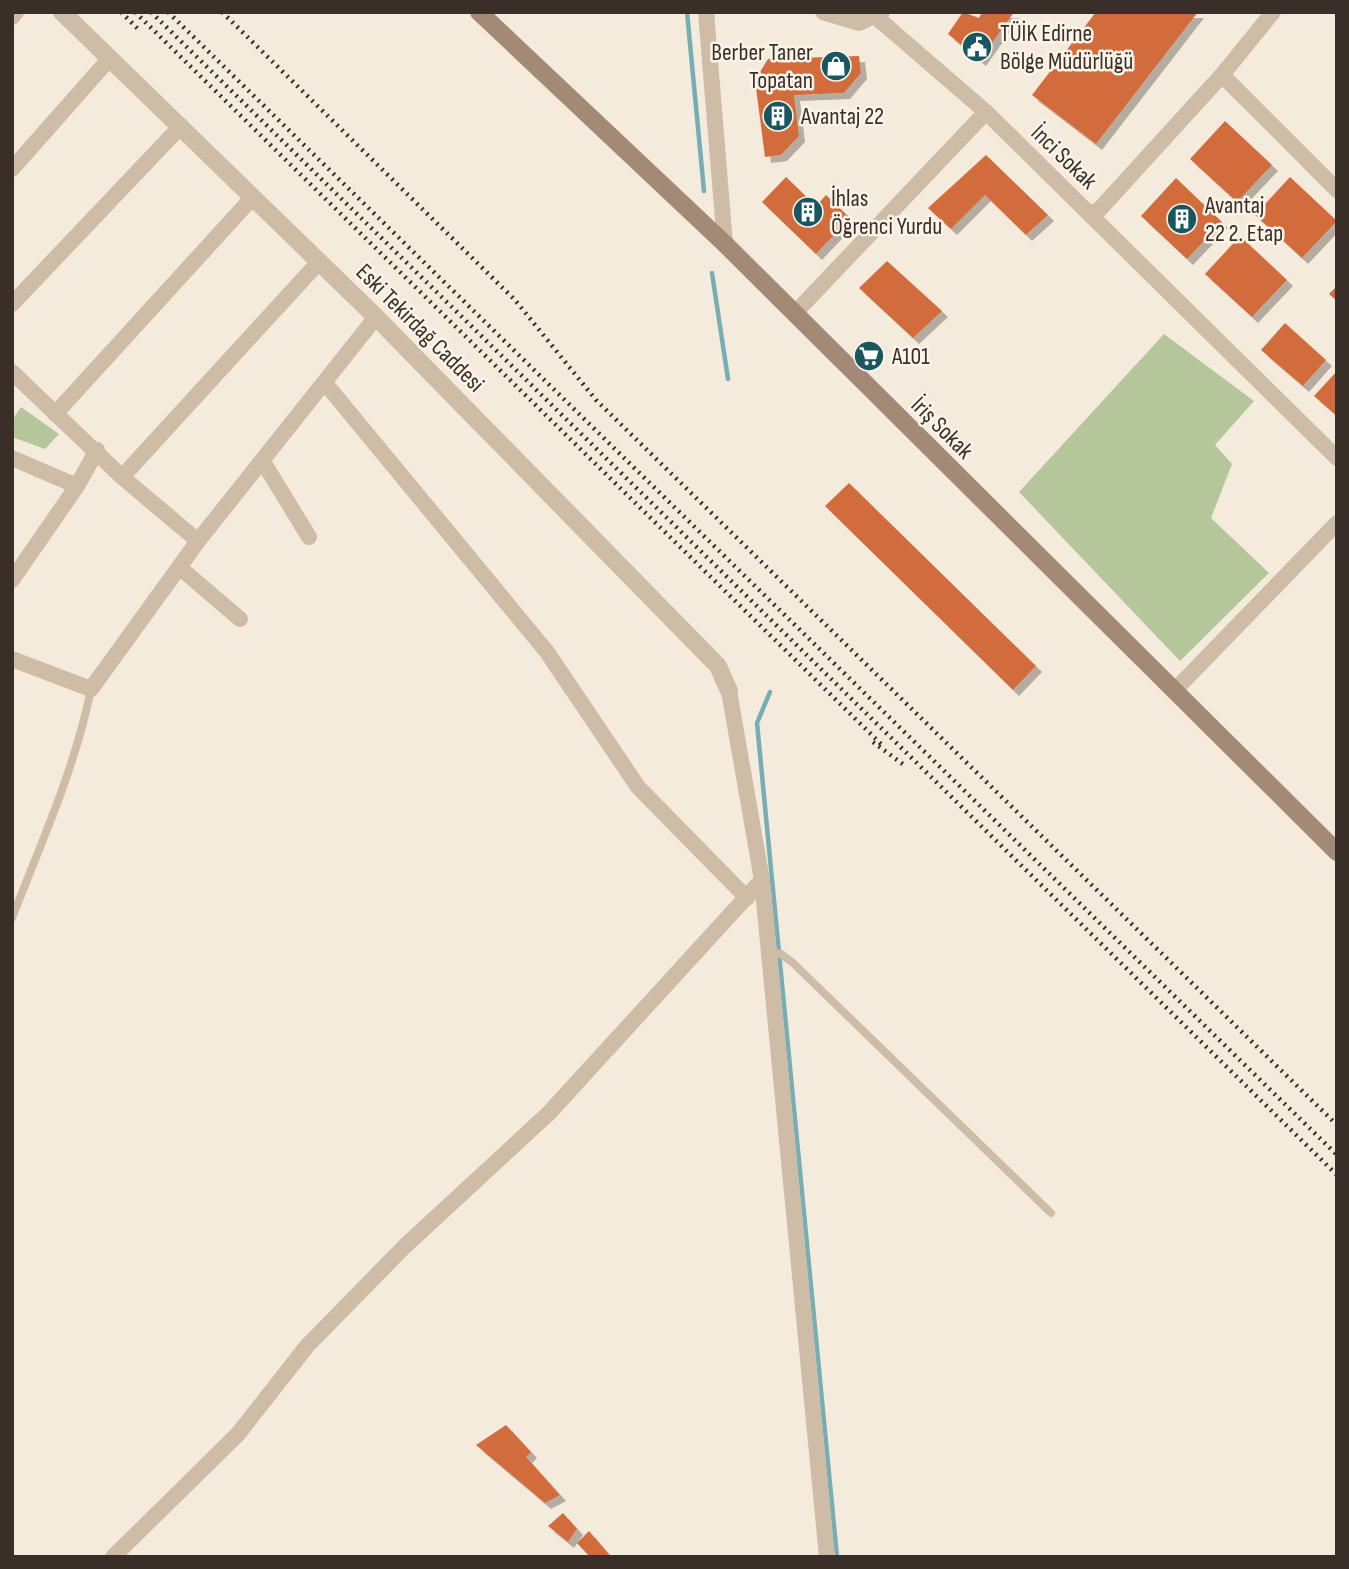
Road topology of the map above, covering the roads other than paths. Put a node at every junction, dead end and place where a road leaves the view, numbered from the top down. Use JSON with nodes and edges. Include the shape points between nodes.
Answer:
{"nodes":[{"id":1,"x":16,"y":12,"type":"edge"},
{"id":2,"x":62,"y":12,"type":"edge"},
{"id":3,"x":479,"y":12,"type":"edge"},
{"id":4,"x":706,"y":12,"type":"edge"},
{"id":5,"x":823,"y":12,"type":"edge"},
{"id":6,"x":1273,"y":12,"type":"edge"},
{"id":7,"x":879,"y":15,"type":"edge"},
{"id":8,"x":12,"y":17,"type":"edge"},
{"id":9,"x":110,"y":58,"type":"junction"},
{"id":10,"x":1222,"y":75,"type":"junction"},
{"id":11,"x":986,"y":112,"type":"junction"},
{"id":12,"x":181,"y":126,"type":"junction"},
{"id":13,"x":12,"y":169,"type":"edge"},
{"id":14,"x":1337,"y":190,"type":"edge"},
{"id":15,"x":253,"y":197,"type":"junction"},
{"id":16,"x":1091,"y":214,"type":"junction"},
{"id":17,"x":725,"y":244,"type":"junction"},
{"id":18,"x":318,"y":263,"type":"junction"},
{"id":19,"x":12,"y":304,"type":"edge"},
{"id":20,"x":795,"y":313,"type":"junction"},
{"id":21,"x":376,"y":317,"type":"junction"},
{"id":22,"x":12,"y":372,"type":"edge"},
{"id":23,"x":325,"y":383,"type":"junction"},
{"id":24,"x":55,"y":414,"type":"junction"},
{"id":25,"x":97,"y":450,"type":"junction"},
{"id":26,"x":12,"y":458,"type":"edge"},
{"id":27,"x":1337,"y":458,"type":"edge"},
{"id":28,"x":262,"y":460,"type":"junction"},
{"id":29,"x":122,"y":477,"type":"junction"},
{"id":30,"x":77,"y":486,"type":"junction"},
{"id":31,"x":1337,"y":523,"type":"edge"},
{"id":32,"x":309,"y":537,"type":"dead end"},
{"id":33,"x":198,"y":541,"type":"junction"},
{"id":34,"x":179,"y":567,"type":"junction"},
{"id":35,"x":12,"y":580,"type":"edge"},
{"id":36,"x":240,"y":619,"type":"dead end"},
{"id":37,"x":12,"y":659,"type":"edge"},
{"id":38,"x":91,"y":690,"type":"junction"},
{"id":39,"x":729,"y":691,"type":"joint"},
{"id":40,"x":1174,"y":691,"type":"junction"},
{"id":41,"x":1337,"y":852,"type":"edge"},
{"id":42,"x":762,"y":880,"type":"junction"},
{"id":43,"x":747,"y":898,"type":"junction"},
{"id":44,"x":12,"y":918,"type":"edge"},
{"id":45,"x":773,"y":952,"type":"junction"},
{"id":46,"x":1051,"y":1213,"type":"dead end"},
{"id":47,"x":113,"y":1557,"type":"edge"},
{"id":48,"x":827,"y":1557,"type":"edge"}],
"edges":[{"from":1,"to":8,"type":"street"},
{"from":2,"to":9,"type":"street","name":"Eski Tekirdağ Caddesi"},
{"from":3,"to":17,"type":"main road","name":"İriş Sokak"},
{"from":4,"to":17,"type":"street"},
{"from":5,"to":7,"type":"street","name":"İnci Sokak","via":[[859,23]]},
{"from":6,"to":10,"type":"street","name":"İnci Sokak"},
{"from":7,"to":11,"type":"street","name":"İnci Sokak"},
{"from":9,"to":12,"type":"street","name":"Eski Tekirdağ Caddesi"},
{"from":9,"to":13,"type":"street"},
{"from":10,"to":14,"type":"street"},
{"from":10,"to":16,"type":"street","name":"İnci Sokak"},
{"from":11,"to":16,"type":"street","name":"İnci Sokak"},
{"from":11,"to":20,"type":"street"},
{"from":12,"to":15,"type":"street","name":"Eski Tekirdağ Caddesi"},
{"from":12,"to":19,"type":"street"},
{"from":15,"to":18,"type":"street","name":"Eski Tekirdağ Caddesi"},
{"from":15,"to":24,"type":"street"},
{"from":16,"to":27,"type":"street"},
{"from":17,"to":20,"type":"main road","name":"İriş Sokak"},
{"from":18,"to":21,"type":"street","name":"Eski Tekirdağ Caddesi"},
{"from":18,"to":29,"type":"street"},
{"from":20,"to":40,"type":"main road","name":"İriş Sokak"},
{"from":21,"to":23,"type":"street"},
{"from":21,"to":39,"type":"street","name":"Eski Tekirdağ Caddesi","via":[[718,667]]},
{"from":22,"to":24,"type":"street"},
{"from":23,"to":28,"type":"street"},
{"from":23,"to":43,"type":"street","via":[[547,652],[638,787]]},
{"from":24,"to":25,"type":"street"},
{"from":25,"to":29,"type":"street"},
{"from":25,"to":30,"type":"street"},
{"from":26,"to":30,"type":"street"},
{"from":28,"to":32,"type":"street"},
{"from":28,"to":33,"type":"street"},
{"from":29,"to":33,"type":"street"},
{"from":30,"to":35,"type":"street"},
{"from":31,"to":40,"type":"street"},
{"from":33,"to":34,"type":"street"},
{"from":34,"to":36,"type":"street"},
{"from":34,"to":38,"type":"street"},
{"from":37,"to":38,"type":"street"},
{"from":38,"to":44,"type":"lane","via":[[59,800]]},
{"from":39,"to":42,"type":"street"},
{"from":40,"to":41,"type":"main road","name":"İriş Sokak"},
{"from":42,"to":43,"type":"street"},
{"from":42,"to":45,"type":"street"},
{"from":43,"to":47,"type":"street","via":[[549,1113],[405,1246],[307,1346],[238,1434]]},
{"from":45,"to":46,"type":"lane","via":[[859,1024]]},
{"from":45,"to":48,"type":"street"}]}
